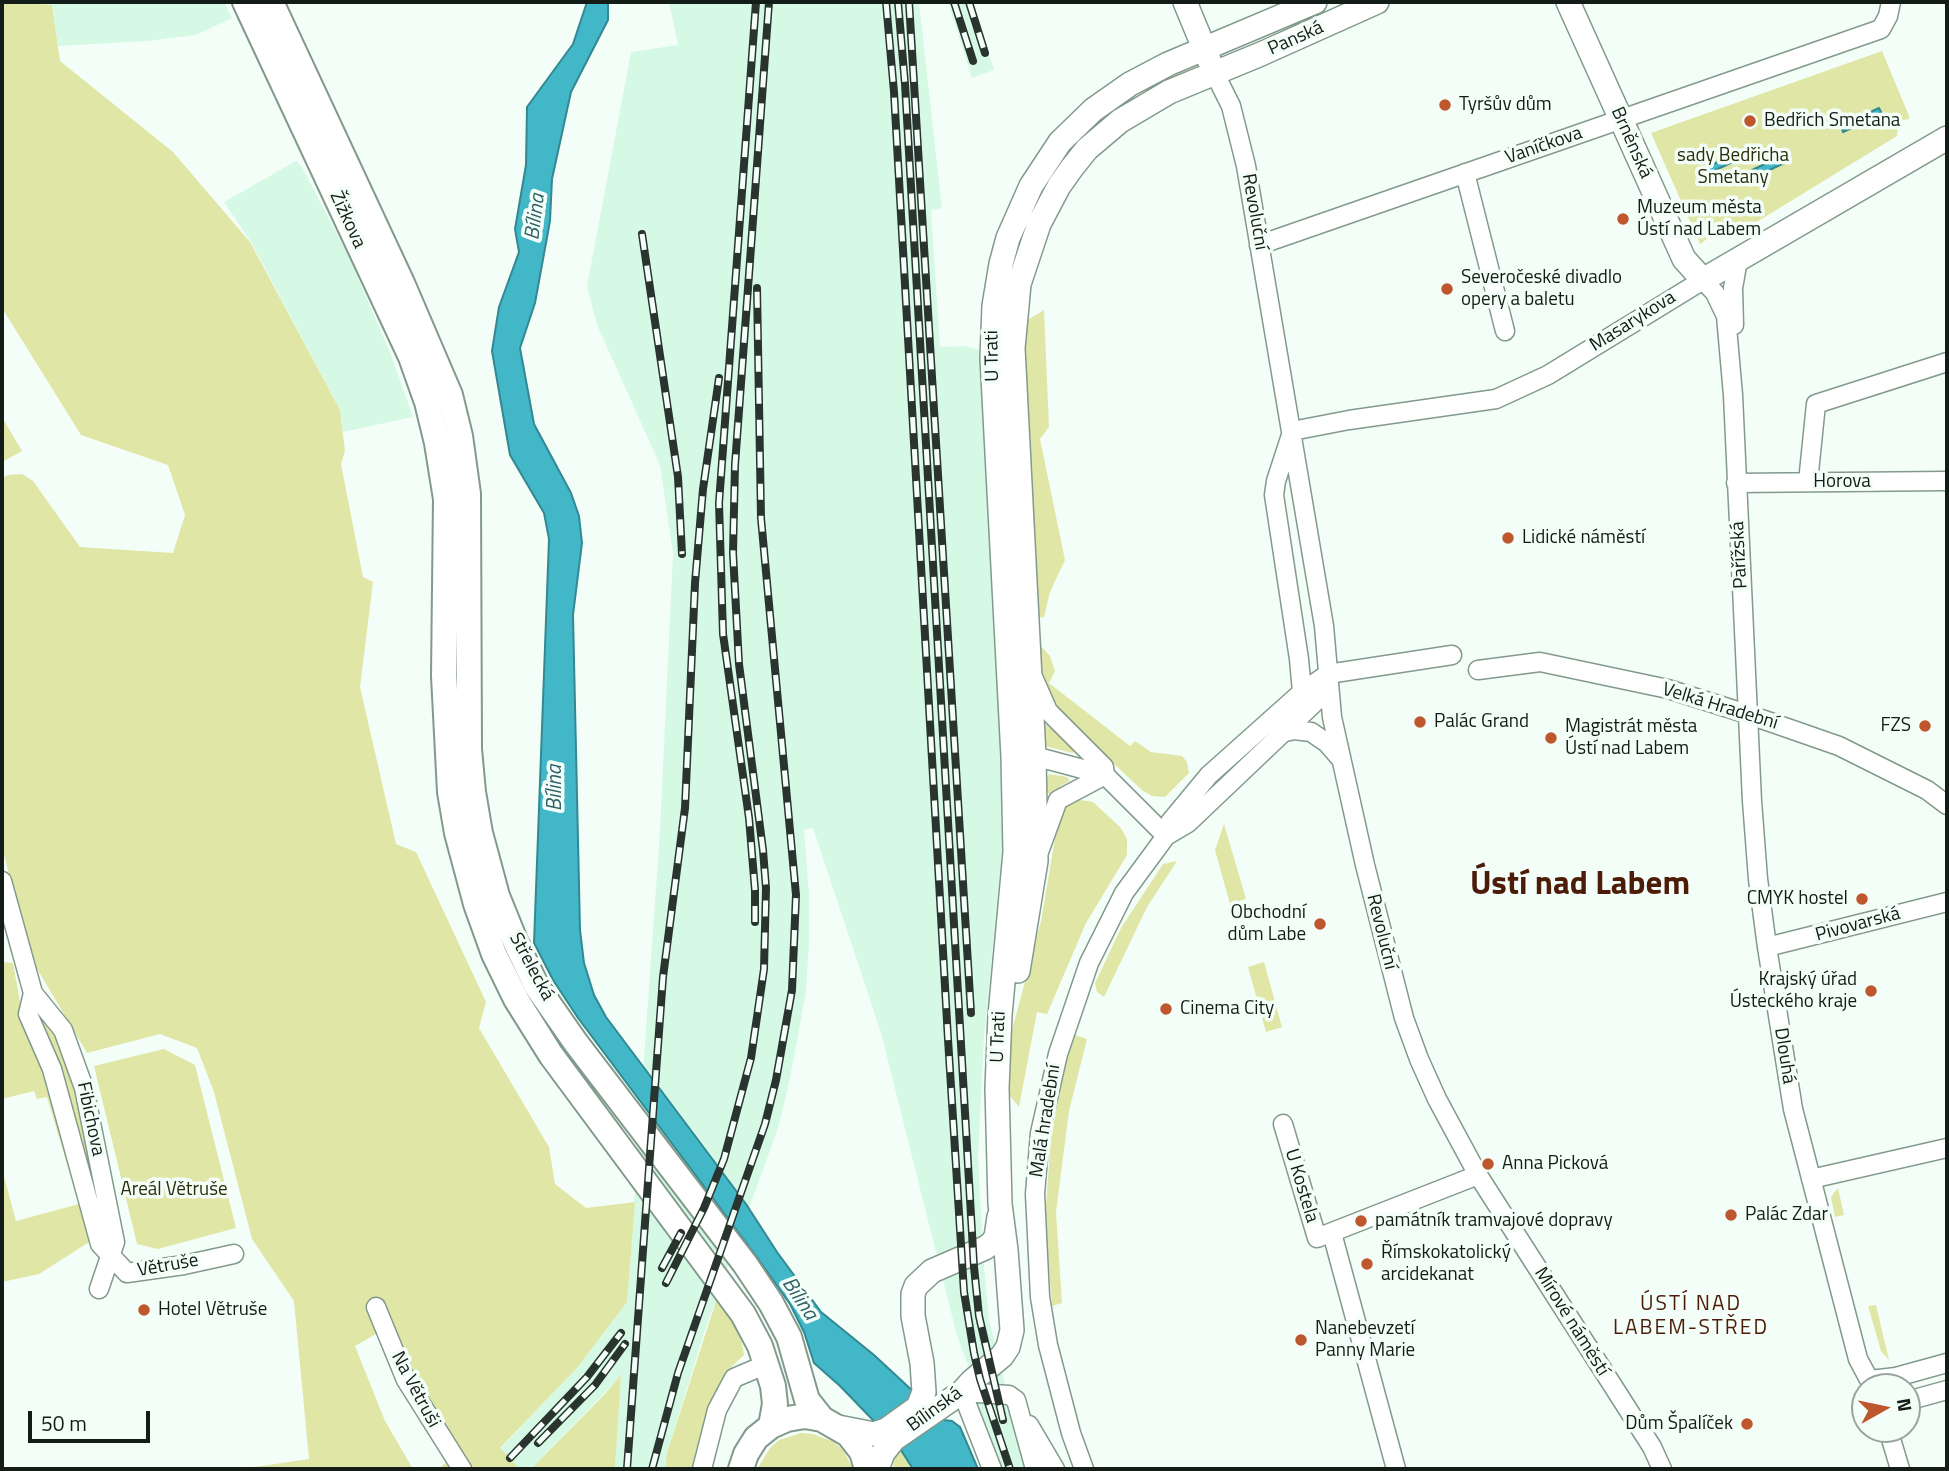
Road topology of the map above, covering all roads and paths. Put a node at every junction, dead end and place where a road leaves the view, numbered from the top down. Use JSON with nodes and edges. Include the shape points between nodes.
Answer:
{"nodes":[{"id":1,"x":245,"y":2,"type":"edge"},
{"id":2,"x":271,"y":2,"type":"edge"},
{"id":3,"x":1185,"y":2,"type":"edge"},
{"id":4,"x":1315,"y":2,"type":"edge"},
{"id":5,"x":1377,"y":2,"type":"edge"},
{"id":6,"x":1568,"y":2,"type":"edge"},
{"id":7,"x":1891,"y":2,"type":"edge"},
{"id":8,"x":1203,"y":48,"type":"junction"},
{"id":9,"x":1214,"y":72,"type":"junction"},
{"id":10,"x":1621,"y":119,"type":"junction"},
{"id":11,"x":1947,"y":138,"type":"edge"},
{"id":12,"x":1465,"y":173,"type":"junction"},
{"id":13,"x":1259,"y":245,"type":"junction"},
{"id":14,"x":1738,"y":260,"type":"junction"},
{"id":15,"x":1703,"y":280,"type":"junction"},
{"id":16,"x":1505,"y":331,"type":"dead end"},
{"id":17,"x":1947,"y":362,"type":"edge"},
{"id":18,"x":1733,"y":396,"type":"junction"},
{"id":19,"x":1292,"y":431,"type":"junction"},
{"id":20,"x":449,"y":440,"type":"junction"},
{"id":21,"x":1947,"y":481,"type":"edge"},
{"id":22,"x":1808,"y":482,"type":"junction"},
{"id":23,"x":1736,"y":483,"type":"junction"},
{"id":24,"x":1452,"y":655,"type":"dead end"},
{"id":25,"x":1029,"y":668,"type":"junction"},
{"id":26,"x":1478,"y":670,"type":"dead end"},
{"id":27,"x":1329,"y":682,"type":"junction"},
{"id":28,"x":1302,"y":692,"type":"junction"},
{"id":29,"x":1747,"y":714,"type":"junction"},
{"id":30,"x":1281,"y":733,"type":"junction"},
{"id":31,"x":1023,"y":757,"type":"junction"},
{"id":32,"x":1342,"y":761,"type":"junction"},
{"id":33,"x":1105,"y":775,"type":"junction"},
{"id":34,"x":1947,"y":805,"type":"edge"},
{"id":35,"x":1166,"y":835,"type":"junction"},
{"id":36,"x":1036,"y":861,"type":"junction"},
{"id":37,"x":2,"y":881,"type":"edge"},
{"id":38,"x":1947,"y":902,"type":"edge"},
{"id":39,"x":1768,"y":947,"type":"junction"},
{"id":40,"x":33,"y":993,"type":"junction"},
{"id":41,"x":997,"y":1088,"type":"junction"},
{"id":42,"x":1283,"y":1124,"type":"dead end"},
{"id":43,"x":1947,"y":1148,"type":"edge"},
{"id":44,"x":1478,"y":1175,"type":"junction"},
{"id":45,"x":1811,"y":1179,"type":"junction"},
{"id":46,"x":1000,"y":1204,"type":"junction"},
{"id":47,"x":1332,"y":1233,"type":"junction"},
{"id":48,"x":234,"y":1254,"type":"dead end"},
{"id":49,"x":110,"y":1255,"type":"junction"},
{"id":50,"x":99,"y":1289,"type":"dead end"},
{"id":51,"x":376,"y":1307,"type":"dead end"},
{"id":52,"x":1002,"y":1356,"type":"joint"},
{"id":53,"x":922,"y":1363,"type":"junction"},
{"id":54,"x":1947,"y":1363,"type":"edge"},
{"id":55,"x":767,"y":1364,"type":"junction"},
{"id":56,"x":1866,"y":1373,"type":"edge"},
{"id":57,"x":1911,"y":1373,"type":"edge"},
{"id":58,"x":1947,"y":1390,"type":"edge"},
{"id":59,"x":962,"y":1392,"type":"junction"},
{"id":60,"x":1921,"y":1397,"type":"edge"},
{"id":61,"x":929,"y":1404,"type":"junction"},
{"id":62,"x":1018,"y":1407,"type":"junction"},
{"id":63,"x":830,"y":1423,"type":"junction"},
{"id":64,"x":771,"y":1426,"type":"junction"},
{"id":65,"x":890,"y":1434,"type":"junction"},
{"id":66,"x":1892,"y":1443,"type":"edge"},
{"id":67,"x":462,"y":1469,"type":"edge"},
{"id":68,"x":702,"y":1469,"type":"edge"},
{"id":69,"x":741,"y":1469,"type":"edge"},
{"id":70,"x":867,"y":1469,"type":"edge"},
{"id":71,"x":877,"y":1469,"type":"edge"},
{"id":72,"x":992,"y":1469,"type":"edge"},
{"id":73,"x":1035,"y":1469,"type":"edge"},
{"id":74,"x":1055,"y":1469,"type":"edge"},
{"id":75,"x":1084,"y":1469,"type":"edge"},
{"id":76,"x":1396,"y":1469,"type":"edge"},
{"id":77,"x":1662,"y":1469,"type":"edge"},
{"id":78,"x":1900,"y":1469,"type":"edge"}],
"edges":[{"from":1,"to":20,"type":"main road","name":"Žižkova","via":[[411,357],[427,402]]},
{"from":2,"to":20,"type":"main road","name":"Žižkova","via":[[428,339],[450,395]]},
{"from":3,"to":8,"type":"street","name":"Revoluční"},
{"from":4,"to":8,"type":"street","name":"Panská"},
{"from":5,"to":9,"type":"street","name":"Panská"},
{"from":6,"to":10,"type":"street","name":"Brněnská"},
{"from":7,"to":10,"type":"street","name":"Vaníčkova","via":[[1881,29]]},
{"from":8,"to":9,"type":"street","name":"Revoluční"},
{"from":8,"to":31,"type":"street","name":"U Trati","via":[[1130,84],[1076,124],[1031,186],[1001,264],[993,306],[992,358]]},
{"from":9,"to":13,"type":"street","name":"Revoluční","via":[[1231,106]]},
{"from":9,"to":25,"type":"street","name":"U Trati","via":[[1143,106],[1087,149],[1046,207],[1028,254],[1019,284],[1013,348]]},
{"from":10,"to":12,"type":"street","name":"Vaníčkova"},
{"from":10,"to":15,"type":"street","name":"Brněnská","via":[[1684,259]]},
{"from":11,"to":14,"type":"street","name":"Masarykova"},
{"from":12,"to":13,"type":"street","name":"Vaníčkova"},
{"from":12,"to":16,"type":"street"},
{"from":13,"to":19,"type":"street","name":"Revoluční"},
{"from":14,"to":15,"type":"street","name":"Masarykova"},
{"from":14,"to":18,"type":"street","name":"Pařížská","via":[[1733,288]]},
{"from":15,"to":18,"type":"street","name":"Pařížská","via":[[1726,316]]},
{"from":15,"to":19,"type":"street","name":"Masarykova","via":[[1507,395]]},
{"from":17,"to":22,"type":"street","via":[[1816,404]]},
{"from":18,"to":23,"type":"street","name":"Pařížská"},
{"from":19,"to":27,"type":"street","name":"Revoluční"},
{"from":19,"to":28,"type":"street","name":"Revoluční","via":[[1274,495]]},
{"from":20,"to":55,"type":"main road","name":"Střelecká","via":[[445,688],[450,792],[476,904],[494,954],[551,1055],[743,1314]]},
{"from":20,"to":63,"type":"main road","name":"Střelecká","via":[[468,494],[469,749],[480,833],[497,895],[537,987],[745,1264],[789,1337],[807,1400]]},
{"from":21,"to":22,"type":"street","name":"Horova"},
{"from":22,"to":23,"type":"street","name":"Horova"},
{"from":23,"to":29,"type":"street","name":"Pařížská"},
{"from":24,"to":27,"type":"street"},
{"from":25,"to":31,"type":"street","name":"U Trati"},
{"from":25,"to":33,"type":"street","name":"U Trati","via":[[1048,711],[1104,767]]},
{"from":26,"to":29,"type":"street","name":"Velká Hradební","via":[[1540,662],[1657,687]]},
{"from":27,"to":28,"type":"street"},
{"from":27,"to":30,"type":"street","name":"Malá hradební"},
{"from":27,"to":32,"type":"street","name":"Revoluční"},
{"from":28,"to":35,"type":"street","name":"Malá hradební","via":[[1209,775],[1170,822]]},
{"from":29,"to":34,"type":"street","name":"Velká Hradební","via":[[1839,746],[1927,790]]},
{"from":29,"to":39,"type":"street","name":"Dlouhá","via":[[1758,879]]},
{"from":30,"to":32,"type":"street","via":[[1311,732]]},
{"from":30,"to":35,"type":"street","name":"Malá hradební","via":[[1188,823]]},
{"from":31,"to":33,"type":"street","name":"U Trati"},
{"from":31,"to":36,"type":"street","name":"U Trati"},
{"from":31,"to":41,"type":"street","name":"U Trati"},
{"from":32,"to":44,"type":"street","name":"Revoluční","via":[[1404,1018],[1437,1099]]},
{"from":33,"to":35,"type":"street","name":"U Trati"},
{"from":33,"to":36,"type":"street","name":"U Trati","via":[[1058,800]]},
{"from":35,"to":75,"type":"street","name":"Malá hradební","via":[[1124,893],[1089,963],[1058,1054],[1040,1133],[1035,1194],[1040,1297],[1059,1392]]},
{"from":36,"to":41,"type":"street","name":"U Trati"},
{"from":37,"to":40,"type":"street","name":"Fibichova"},
{"from":38,"to":39,"type":"street","name":"Pivovarská"},
{"from":39,"to":45,"type":"street","name":"Dlouhá","via":[[1793,1109]]},
{"from":40,"to":49,"type":"street","name":"Fibichova","via":[[28,1014],[52,1069],[100,1244]]},
{"from":40,"to":49,"type":"street","name":"Fibichova","via":[[63,1030],[84,1088],[115,1242]]},
{"from":41,"to":46,"type":"street","name":"Malá hradební"},
{"from":42,"to":47,"type":"street","name":"U Kostela","via":[[1317,1238]]},
{"from":43,"to":45,"type":"street"},
{"from":44,"to":47,"type":"street"},
{"from":44,"to":77,"type":"street","name":"Mírové náměstí"},
{"from":45,"to":56,"type":"street","name":"Dlouhá","via":[[1858,1359]]},
{"from":46,"to":52,"type":"street","name":"Malá hradební","via":[[1012,1330]]},
{"from":46,"to":53,"type":"street","via":[[999,1227],[992,1243],[932,1271],[916,1286],[913,1316]]},
{"from":47,"to":76,"type":"street","name":"U Kostela"},
{"from":48,"to":49,"type":"street","name":"Větruše","via":[[127,1273]]},
{"from":49,"to":50,"type":"street","name":"Fibichova"},
{"from":51,"to":67,"type":"street","name":"Na Větruši","via":[[406,1380]]},
{"from":52,"to":59,"type":"street","name":"Bílinská"},
{"from":53,"to":59,"type":"street","via":[[941,1389]]},
{"from":53,"to":61,"type":"street"},
{"from":54,"to":57,"type":"street"},
{"from":55,"to":64,"type":"main road","name":"Střelecká","via":[[775,1404]]},
{"from":55,"to":68,"type":"street","via":[[734,1378],[717,1410]]},
{"from":58,"to":60,"type":"street"},
{"from":59,"to":61,"type":"street","name":"Bílinská"},
{"from":59,"to":62,"type":"street","via":[[1009,1395]]},
{"from":59,"to":72,"type":"street"},
{"from":61,"to":65,"type":"street","name":"Bílinská","via":[[918,1407]]},
{"from":62,"to":73,"type":"street"},
{"from":62,"to":74,"type":"street"},
{"from":63,"to":64,"type":"main road","via":[[805,1416]]},
{"from":63,"to":65,"type":"street","name":"Bílinská","via":[[868,1434]]},
{"from":63,"to":70,"type":"main road","name":"Střelecká","via":[[856,1443]]},
{"from":64,"to":69,"type":"main road","via":[[756,1438]]},
{"from":65,"to":71,"type":"street","name":"Bílinská"},
{"from":66,"to":78,"type":"street"}]}
